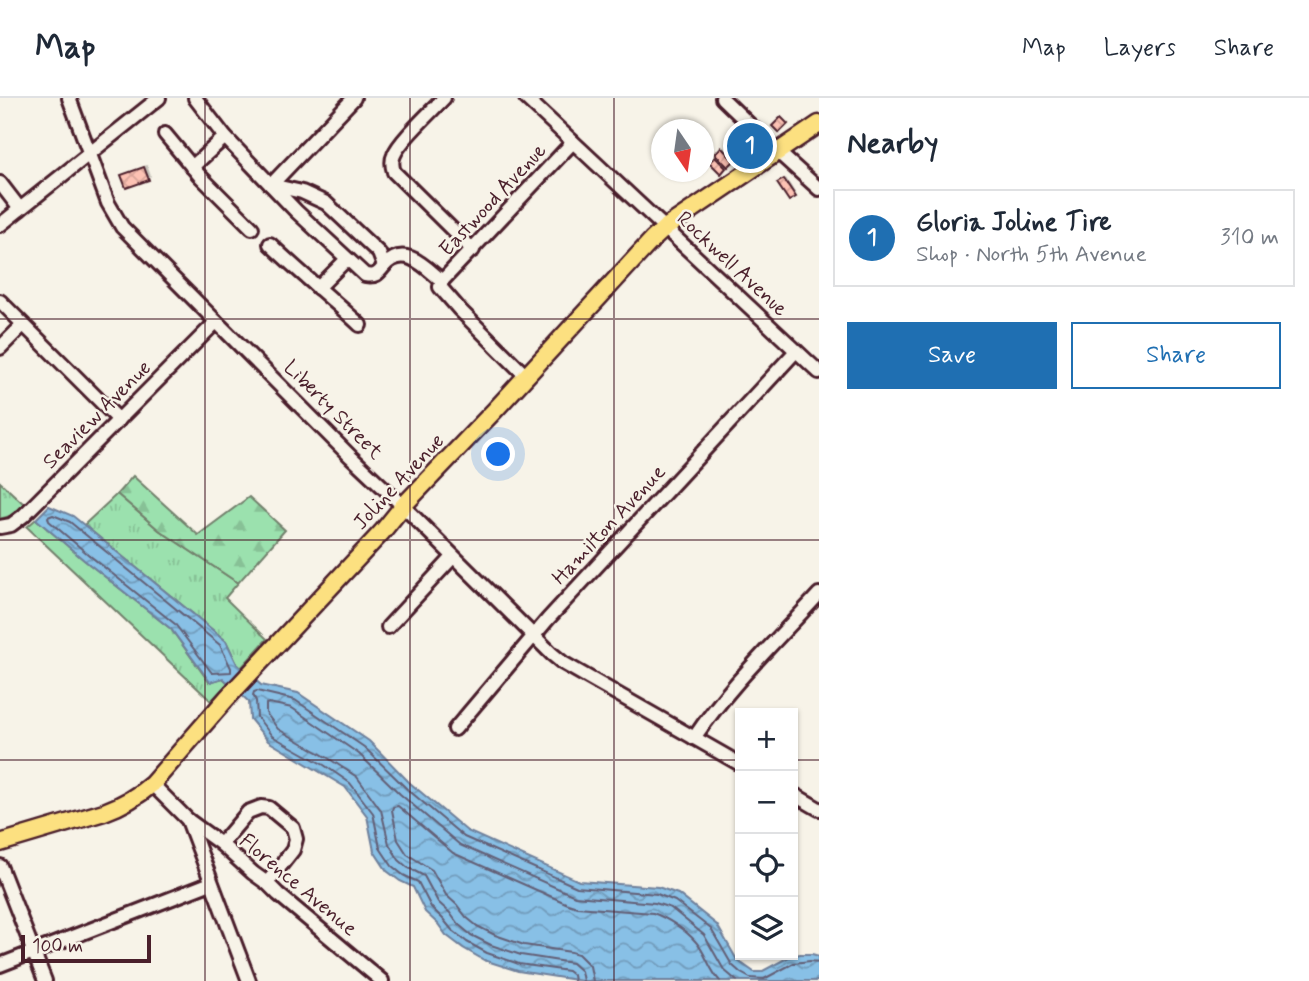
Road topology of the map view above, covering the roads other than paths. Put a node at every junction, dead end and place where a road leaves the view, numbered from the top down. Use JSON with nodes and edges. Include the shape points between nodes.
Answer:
{"nodes":[{"id":1,"x":69,"y":98,"type":"edge"},
{"id":2,"x":159,"y":98,"type":"edge"},
{"id":3,"x":195,"y":98,"type":"edge"},
{"id":4,"x":354,"y":98,"type":"edge"},
{"id":5,"x":444,"y":98,"type":"edge"},
{"id":6,"x":526,"y":98,"type":"edge"},
{"id":7,"x":722,"y":98,"type":"edge"},
{"id":8,"x":819,"y":124,"type":"edge"},
{"id":9,"x":165,"y":134,"type":"dead end"},
{"id":10,"x":225,"y":137,"type":"junction"},
{"id":11,"x":573,"y":142,"type":"junction"},
{"id":12,"x":778,"y":152,"type":"junction"},
{"id":13,"x":90,"y":153,"type":"junction"},
{"id":14,"x":192,"y":167,"type":"junction"},
{"id":15,"x":0,"y":183,"type":"edge"},
{"id":16,"x":271,"y":185,"type":"junction"},
{"id":17,"x":819,"y":189,"type":"edge"},
{"id":18,"x":20,"y":209,"type":"junction"},
{"id":19,"x":0,"y":225,"type":"edge"},
{"id":20,"x":252,"y":228,"type":"dead end"},
{"id":21,"x":665,"y":228,"type":"junction"},
{"id":22,"x":270,"y":244,"type":"dead end"},
{"id":23,"x":473,"y":250,"type":"junction"},
{"id":24,"x":347,"y":259,"type":"junction"},
{"id":25,"x":384,"y":266,"type":"junction"},
{"id":26,"x":442,"y":281,"type":"junction"},
{"id":27,"x":318,"y":288,"type":"junction"},
{"id":28,"x":0,"y":301,"type":"edge"},
{"id":29,"x":216,"y":322,"type":"junction"},
{"id":30,"x":23,"y":325,"type":"junction"},
{"id":31,"x":360,"y":325,"type":"dead end"},
{"id":32,"x":0,"y":348,"type":"edge"},
{"id":33,"x":796,"y":351,"type":"junction"},
{"id":34,"x":819,"y":372,"type":"edge"},
{"id":35,"x":526,"y":376,"type":"junction"},
{"id":36,"x":119,"y":420,"type":"junction"},
{"id":37,"x":403,"y":506,"type":"junction"},
{"id":38,"x":0,"y":527,"type":"edge"},
{"id":39,"x":453,"y":557,"type":"junction"},
{"id":40,"x":819,"y":594,"type":"edge"},
{"id":41,"x":388,"y":628,"type":"dead end"},
{"id":42,"x":533,"y":636,"type":"junction"},
{"id":43,"x":455,"y":729,"type":"dead end"},
{"id":44,"x":694,"y":738,"type":"junction"},
{"id":45,"x":735,"y":761,"type":"edge"},
{"id":46,"x":152,"y":783,"type":"junction"},
{"id":47,"x":798,"y":797,"type":"edge"},
{"id":48,"x":818,"y":808,"type":"edge"},
{"id":49,"x":188,"y":820,"type":"junction"},
{"id":50,"x":0,"y":843,"type":"edge"},
{"id":51,"x":221,"y":844,"type":"junction"},
{"id":52,"x":0,"y":866,"type":"edge"},
{"id":53,"x":211,"y":883,"type":"junction"},
{"id":54,"x":267,"y":883,"type":"junction"},
{"id":55,"x":34,"y":952,"type":"junction"},
{"id":56,"x":0,"y":965,"type":"edge"},
{"id":57,"x":45,"y":981,"type":"edge"},
{"id":58,"x":249,"y":981,"type":"edge"},
{"id":59,"x":382,"y":981,"type":"edge"}],
"edges":[{"from":1,"to":13,"type":"street","name":"Liberty Street"},
{"from":2,"to":13,"type":"street"},
{"from":3,"to":10,"type":"street"},
{"from":4,"to":16,"type":"street"},
{"from":5,"to":23,"type":"street","via":[[400,146],[392,166]]},
{"from":6,"to":11,"type":"street","name":"Rockwell Avenue"},
{"from":7,"to":12,"type":"street"},
{"from":8,"to":12,"type":"main road","name":"Joline Avenue"},
{"from":9,"to":14,"type":"street"},
{"from":10,"to":14,"type":"street"},
{"from":10,"to":16,"type":"street"},
{"from":11,"to":21,"type":"street","name":"Rockwell Avenue"},
{"from":11,"to":23,"type":"street","name":"Eastwood Avenue"},
{"from":12,"to":17,"type":"street"},
{"from":12,"to":21,"type":"main road","name":"Joline Avenue"},
{"from":13,"to":18,"type":"street"},
{"from":13,"to":29,"type":"street","name":"Liberty Street","via":[[122,227]]},
{"from":14,"to":20,"type":"street"},
{"from":15,"to":18,"type":"street"},
{"from":16,"to":24,"type":"street"},
{"from":16,"to":25,"type":"street","via":[[327,203],[379,254]]},
{"from":18,"to":19,"type":"street"},
{"from":21,"to":33,"type":"street","name":"Rockwell Avenue"},
{"from":21,"to":35,"type":"main road","name":"Joline Avenue"},
{"from":22,"to":27,"type":"street"},
{"from":23,"to":26,"type":"street","name":"Eastwood Avenue"},
{"from":24,"to":25,"type":"street","via":[[365,275],[378,274]]},
{"from":24,"to":27,"type":"street"},
{"from":25,"to":26,"type":"street","via":[[397,257],[408,257]]},
{"from":26,"to":35,"type":"street","name":"Eastwood Avenue","via":[[443,292]]},
{"from":27,"to":31,"type":"street"},
{"from":28,"to":30,"type":"street"},
{"from":29,"to":36,"type":"street","name":"Seaview Avenue"},
{"from":29,"to":37,"type":"street","name":"Liberty Street"},
{"from":30,"to":32,"type":"street"},
{"from":30,"to":36,"type":"street"},
{"from":33,"to":34,"type":"street","name":"Rockwell Avenue"},
{"from":33,"to":42,"type":"street","name":"Hamilton Avenue"},
{"from":35,"to":37,"type":"main road","name":"Joline Avenue"},
{"from":36,"to":38,"type":"street","name":"Seaview Avenue","via":[[23,516]]},
{"from":37,"to":39,"type":"street","name":"Liberty Street"},
{"from":37,"to":46,"type":"main road","name":"Joline Avenue"},
{"from":39,"to":41,"type":"street"},
{"from":39,"to":42,"type":"street","name":"Liberty Street"},
{"from":40,"to":44,"type":"street"},
{"from":42,"to":43,"type":"street","name":"Hamilton Avenue"},
{"from":42,"to":44,"type":"street","name":"Liberty Street","via":[[563,663]]},
{"from":44,"to":45,"type":"street","name":"Liberty Street"},
{"from":46,"to":49,"type":"street"},
{"from":46,"to":50,"type":"main road","name":"Joline Avenue","via":[[121,806]]},
{"from":47,"to":48,"type":"street"},
{"from":49,"to":51,"type":"street","name":"Florence Avenue"},
{"from":49,"to":53,"type":"street"},
{"from":51,"to":54,"type":"street","name":"Florence Avenue"},
{"from":51,"to":54,"type":"street","via":[[254,808],[267,807],[293,828],[293,850]]},
{"from":52,"to":55,"type":"street"},
{"from":53,"to":55,"type":"street"},
{"from":53,"to":58,"type":"street"},
{"from":54,"to":59,"type":"street","name":"Florence Avenue"},
{"from":55,"to":56,"type":"street"},
{"from":55,"to":57,"type":"street"}]}
